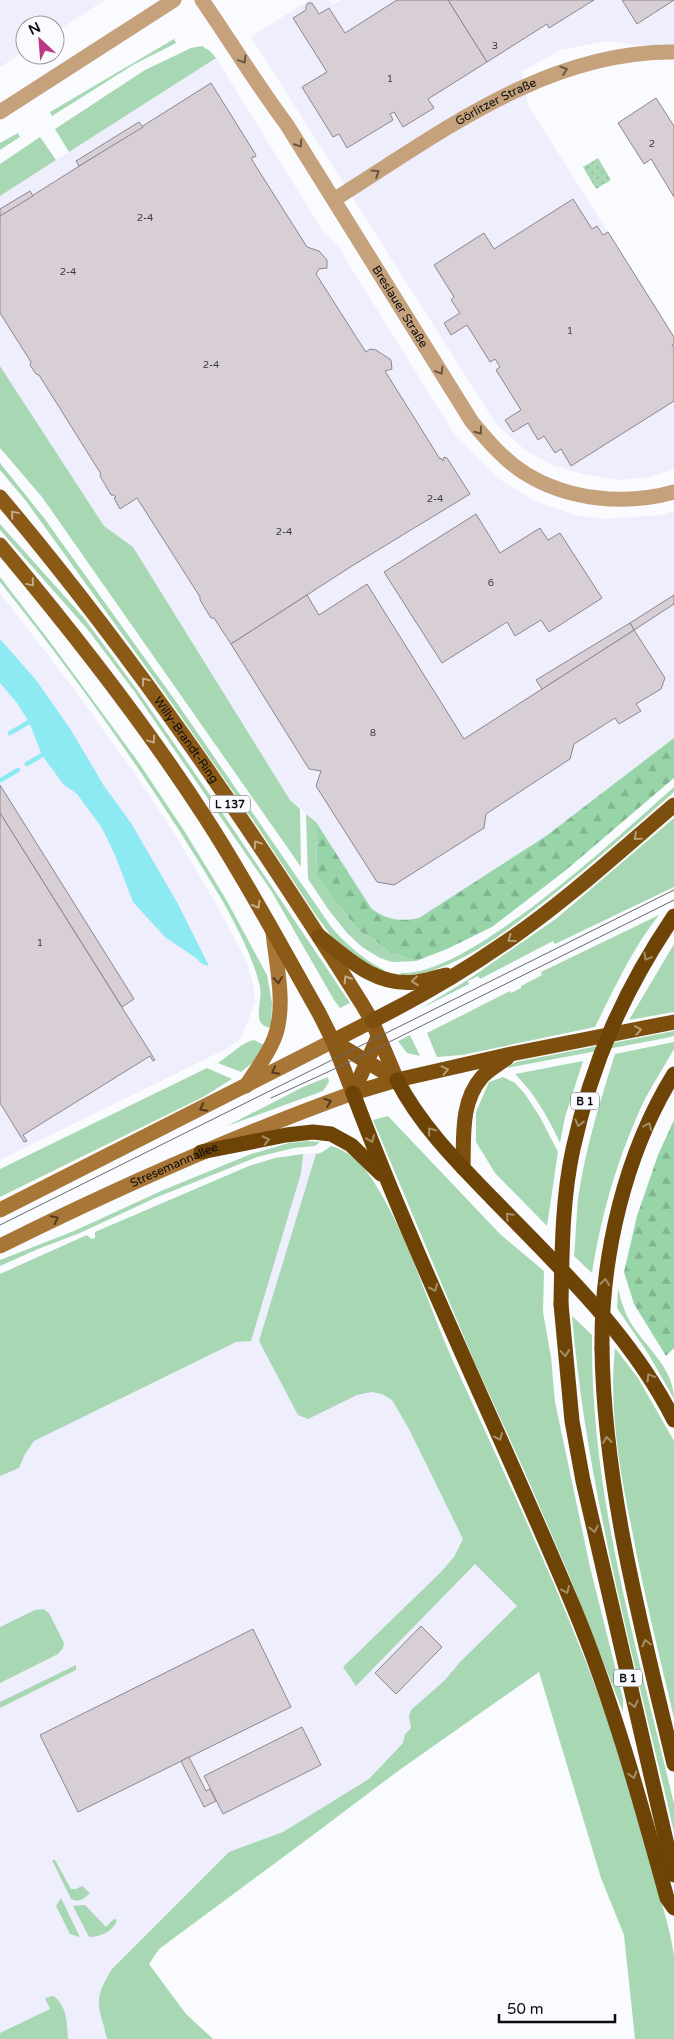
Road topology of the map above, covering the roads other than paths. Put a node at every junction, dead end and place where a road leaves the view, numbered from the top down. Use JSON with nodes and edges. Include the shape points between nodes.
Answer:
{"nodes":[{"id":1,"x":174,"y":0,"type":"edge"},
{"id":2,"x":202,"y":0,"type":"edge"},
{"id":3,"x":674,"y":52,"type":"edge"},
{"id":4,"x":0,"y":112,"type":"edge"},
{"id":5,"x":335,"y":199,"type":"junction"},
{"id":6,"x":674,"y":492,"type":"edge"},
{"id":7,"x":0,"y":498,"type":"edge"},
{"id":8,"x":0,"y":545,"type":"edge"},
{"id":9,"x":674,"y":805,"type":"edge"},
{"id":10,"x":674,"y":916,"type":"edge"},
{"id":11,"x":273,"y":932,"type":"junction"},
{"id":12,"x":320,"y":936,"type":"junction"},
{"id":13,"x":462,"y":972,"type":"junction"},
{"id":14,"x":372,"y":1021,"type":"junction"},
{"id":15,"x":674,"y":1022,"type":"edge"},
{"id":16,"x":378,"y":1036,"type":"junction"},
{"id":17,"x":333,"y":1041,"type":"junction"},
{"id":18,"x":511,"y":1054,"type":"junction"},
{"id":19,"x":368,"y":1062,"type":"junction"},
{"id":20,"x":674,"y":1074,"type":"edge"},
{"id":21,"x":397,"y":1080,"type":"junction"},
{"id":22,"x":246,"y":1086,"type":"junction"},
{"id":23,"x":353,"y":1093,"type":"junction"},
{"id":24,"x":201,"y":1152,"type":"junction"},
{"id":25,"x":463,"y":1168,"type":"junction"},
{"id":26,"x":388,"y":1182,"type":"junction"},
{"id":27,"x":0,"y":1210,"type":"edge"},
{"id":28,"x":0,"y":1246,"type":"edge"},
{"id":29,"x":674,"y":1420,"type":"edge"},
{"id":30,"x":674,"y":1764,"type":"edge"},
{"id":31,"x":674,"y":1876,"type":"edge"},
{"id":32,"x":674,"y":1908,"type":"edge"}],
"edges":[{"from":1,"to":4,"type":"street"},
{"from":2,"to":5,"type":"street","name":"Breslauer Straße","one_way":true},
{"from":5,"to":3,"type":"street","name":"Görlitzer Straße","one_way":true,"via":[[500,97],[546,76],[632,54]]},
{"from":5,"to":6,"type":"street","name":"Breslauer Straße","one_way":true,"via":[[472,422],[505,458],[543,483],[585,496],[637,499]]},
{"from":12,"to":7,"type":"main road","name":"Willy-Brandt-Ring","number":"L 137","one_way":true,"via":[[155,695],[79,593]]},
{"from":8,"to":11,"type":"main road","number":"L 137","one_way":true,"via":[[132,710],[206,817]]},
{"from":9,"to":13,"type":"highway","one_way":true,"via":[[570,894],[508,942]]},
{"from":10,"to":31,"type":"highway","number":"B 1","one_way":true,"bridge":true,"via":[[632,983],[611,1026],[582,1109],[566,1196],[561,1304],[572,1420],[583,1481]]},
{"from":11,"to":17,"type":"main road","number":"L 137"},
{"from":11,"to":22,"type":"main road","one_way":true,"via":[[279,1022],[268,1052]]},
{"from":13,"to":12,"type":"highway","one_way":true,"via":[[415,982],[391,982],[352,962]]},
{"from":14,"to":12,"type":"main road","name":"Willy-Brandt-Ring","number":"L 137","one_way":true},
{"from":13,"to":14,"type":"highway"},
{"from":14,"to":16,"type":"main road","number":"L 137"},
{"from":14,"to":17,"type":"main road"},
{"from":18,"to":15,"type":"highway","one_way":true},
{"from":16,"to":19,"type":"main road"},
{"from":16,"to":21,"type":"main road","number":"L 137"},
{"from":17,"to":19,"type":"main road"},
{"from":17,"to":22,"type":"main road","one_way":true},
{"from":17,"to":23,"type":"main road","number":"L 137"},
{"from":21,"to":18,"type":"highway","one_way":true},
{"from":18,"to":25,"type":"highway","via":[[482,1077],[471,1093],[464,1117]]},
{"from":19,"to":21,"type":"main road"},
{"from":19,"to":23,"type":"main road"},
{"from":30,"to":20,"type":"highway","number":"B 1","one_way":true,"bridge":true,"via":[[636,1601],[614,1488],[606,1430],[602,1348],[604,1295],[614,1226],[636,1155]]},
{"from":21,"to":23,"type":"main road","name":"Stresemannallee"},
{"from":25,"to":21,"type":"highway","one_way":true,"via":[[415,1111]]},
{"from":22,"to":27,"type":"main road","one_way":true},
{"from":24,"to":23,"type":"main road","name":"Stresemannallee","one_way":true},
{"from":23,"to":26,"type":"highway","one_way":true},
{"from":24,"to":26,"type":"highway","one_way":true,"via":[[286,1135],[331,1134],[357,1150]]},
{"from":28,"to":24,"type":"main road","name":"Stresemannallee","one_way":true},
{"from":29,"to":25,"type":"highway","one_way":true,"via":[[646,1371],[589,1298]]},
{"from":26,"to":32,"type":"highway","one_way":true,"via":[[578,1618],[628,1758],[667,1898]]}]}
